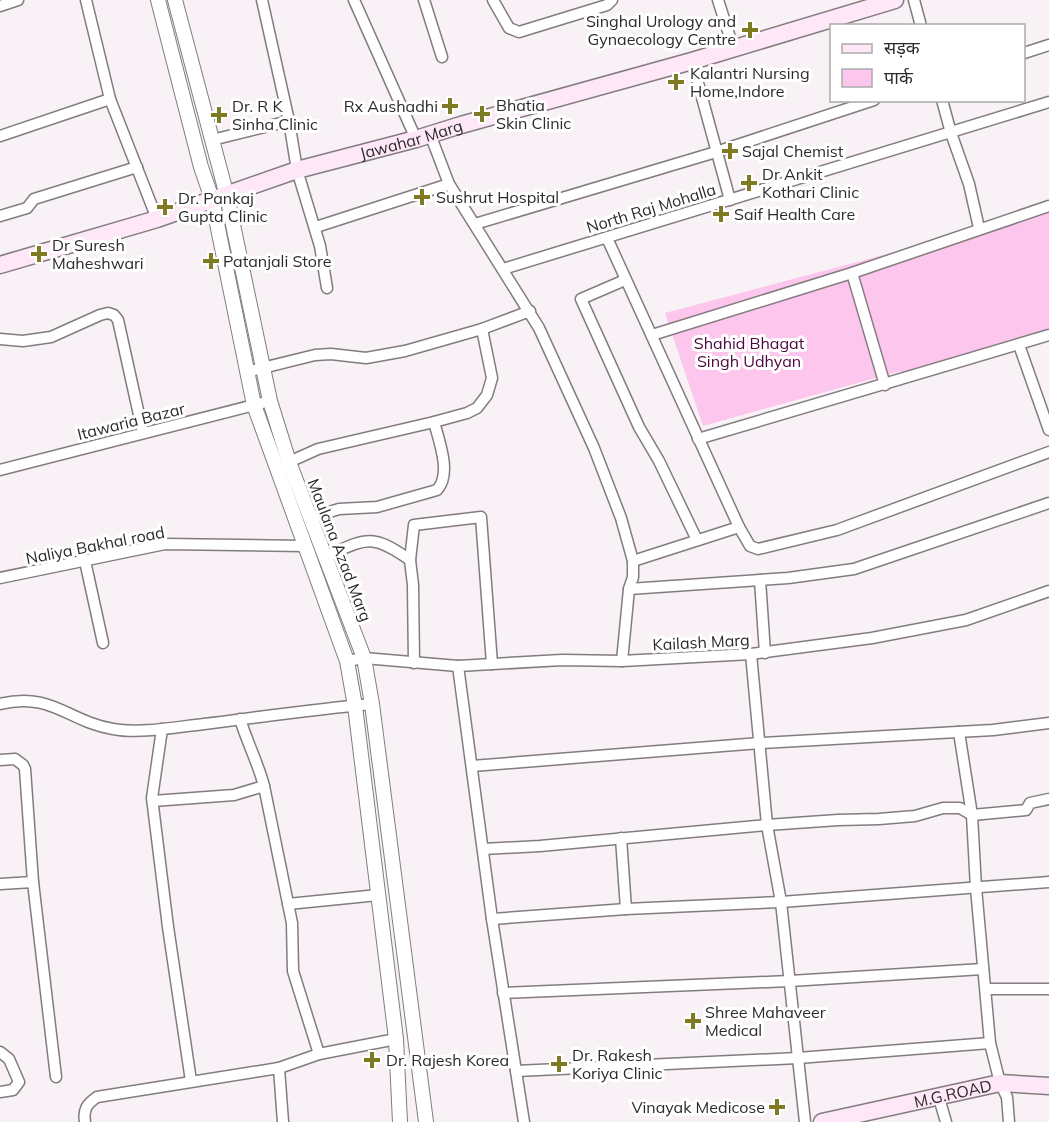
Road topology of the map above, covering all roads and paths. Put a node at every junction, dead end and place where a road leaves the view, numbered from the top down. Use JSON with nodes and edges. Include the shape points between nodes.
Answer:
{"nodes":[{"id":1,"x":18,"y":0,"type":"edge"},
{"id":2,"x":86,"y":0,"type":"edge"},
{"id":3,"x":158,"y":0,"type":"edge"},
{"id":4,"x":175,"y":0,"type":"edge"},
{"id":5,"x":262,"y":0,"type":"edge"},
{"id":6,"x":354,"y":0,"type":"edge"},
{"id":7,"x":424,"y":0,"type":"edge"},
{"id":8,"x":493,"y":0,"type":"edge"},
{"id":9,"x":612,"y":0,"type":"edge"},
{"id":10,"x":718,"y":0,"type":"edge"},
{"id":11,"x":895,"y":0,"type":"edge"},
{"id":12,"x":914,"y":0,"type":"edge"},
{"id":13,"x":0,"y":6,"type":"edge"},
{"id":14,"x":920,"y":24,"type":"edge"},
{"id":15,"x":1049,"y":45,"type":"edge"},
{"id":16,"x":733,"y":47,"type":"junction"},
{"id":17,"x":1025,"y":52,"type":"edge"},
{"id":18,"x":442,"y":57,"type":"dead end"},
{"id":19,"x":692,"y":61,"type":"junction"},
{"id":20,"x":110,"y":99,"type":"junction"},
{"id":21,"x":868,"y":102,"type":"edge"},
{"id":22,"x":943,"y":102,"type":"edge"},
{"id":23,"x":1049,"y":102,"type":"edge"},
{"id":24,"x":290,"y":121,"type":"junction"},
{"id":25,"x":951,"y":133,"type":"junction"},
{"id":26,"x":0,"y":136,"type":"edge"},
{"id":27,"x":423,"y":137,"type":"junction"},
{"id":28,"x":212,"y":140,"type":"junction"},
{"id":29,"x":716,"y":152,"type":"junction"},
{"id":30,"x":137,"y":167,"type":"junction"},
{"id":31,"x":297,"y":170,"type":"junction"},
{"id":32,"x":449,"y":184,"type":"junction"},
{"id":33,"x":219,"y":197,"type":"junction"},
{"id":34,"x":730,"y":200,"type":"junction"},
{"id":35,"x":1049,"y":206,"type":"edge"},
{"id":36,"x":0,"y":216,"type":"edge"},
{"id":37,"x":157,"y":219,"type":"junction"},
{"id":38,"x":475,"y":224,"type":"junction"},
{"id":39,"x":316,"y":227,"type":"junction"},
{"id":40,"x":980,"y":228,"type":"junction"},
{"id":41,"x":607,"y":238,"type":"junction"},
{"id":42,"x":0,"y":265,"type":"edge"},
{"id":43,"x":503,"y":269,"type":"junction"},
{"id":44,"x":852,"y":273,"type":"junction"},
{"id":45,"x":625,"y":280,"type":"junction"},
{"id":46,"x":327,"y":288,"type":"dead end"},
{"id":47,"x":530,"y":311,"type":"junction"},
{"id":48,"x":482,"y":329,"type":"junction"},
{"id":49,"x":652,"y":335,"type":"junction"},
{"id":50,"x":1049,"y":335,"type":"edge"},
{"id":51,"x":0,"y":339,"type":"edge"},
{"id":52,"x":1019,"y":345,"type":"junction"},
{"id":53,"x":262,"y":368,"type":"junction"},
{"id":54,"x":246,"y":372,"type":"junction"},
{"id":55,"x":885,"y":385,"type":"junction"},
{"id":56,"x":270,"y":400,"type":"junction"},
{"id":57,"x":254,"y":405,"type":"junction"},
{"id":58,"x":434,"y":422,"type":"junction"},
{"id":59,"x":1049,"y":430,"type":"edge"},
{"id":60,"x":143,"y":433,"type":"junction"},
{"id":61,"x":698,"y":439,"type":"junction"},
{"id":62,"x":1049,"y":452,"type":"edge"},
{"id":63,"x":289,"y":462,"type":"junction"},
{"id":64,"x":0,"y":470,"type":"edge"},
{"id":65,"x":1049,"y":503,"type":"edge"},
{"id":66,"x":310,"y":518,"type":"junction"},
{"id":67,"x":739,"y":527,"type":"junction"},
{"id":68,"x":697,"y":540,"type":"junction"},
{"id":69,"x":304,"y":546,"type":"junction"},
{"id":70,"x":325,"y":557,"type":"junction"},
{"id":71,"x":410,"y":560,"type":"junction"},
{"id":72,"x":85,"y":561,"type":"junction"},
{"id":73,"x":633,"y":561,"type":"junction"},
{"id":74,"x":0,"y":578,"type":"edge"},
{"id":75,"x":760,"y":580,"type":"junction"},
{"id":76,"x":630,"y":589,"type":"junction"},
{"id":77,"x":1049,"y":591,"type":"edge"},
{"id":78,"x":103,"y":643,"type":"dead end"},
{"id":79,"x":765,"y":652,"type":"junction"},
{"id":80,"x":752,"y":654,"type":"junction"},
{"id":81,"x":364,"y":658,"type":"junction"},
{"id":82,"x":347,"y":661,"type":"junction"},
{"id":83,"x":622,"y":661,"type":"junction"},
{"id":84,"x":414,"y":663,"type":"junction"},
{"id":85,"x":492,"y":664,"type":"junction"},
{"id":86,"x":459,"y":666,"type":"junction"},
{"id":87,"x":0,"y":704,"type":"edge"},
{"id":88,"x":372,"y":705,"type":"junction"},
{"id":89,"x":354,"y":706,"type":"junction"},
{"id":90,"x":240,"y":719,"type":"junction"},
{"id":91,"x":1049,"y":723,"type":"edge"},
{"id":92,"x":162,"y":729,"type":"junction"},
{"id":93,"x":959,"y":732,"type":"junction"},
{"id":94,"x":760,"y":743,"type":"junction"},
{"id":95,"x":0,"y":760,"type":"edge"},
{"id":96,"x":472,"y":766,"type":"junction"},
{"id":97,"x":264,"y":786,"type":"junction"},
{"id":98,"x":1049,"y":799,"type":"edge"},
{"id":99,"x":153,"y":801,"type":"junction"},
{"id":100,"x":972,"y":815,"type":"junction"},
{"id":101,"x":767,"y":825,"type":"junction"},
{"id":102,"x":621,"y":838,"type":"junction"},
{"id":103,"x":483,"y":849,"type":"junction"},
{"id":104,"x":33,"y":882,"type":"junction"},
{"id":105,"x":1049,"y":882,"type":"edge"},
{"id":106,"x":0,"y":884,"type":"edge"},
{"id":107,"x":976,"y":888,"type":"junction"},
{"id":108,"x":378,"y":895,"type":"junction"},
{"id":109,"x":781,"y":902,"type":"junction"},
{"id":110,"x":288,"y":904,"type":"junction"},
{"id":111,"x":626,"y":909,"type":"junction"},
{"id":112,"x":492,"y":920,"type":"junction"},
{"id":113,"x":983,"y":969,"type":"junction"},
{"id":114,"x":790,"y":981,"type":"junction"},
{"id":115,"x":986,"y":989,"type":"junction"},
{"id":116,"x":1049,"y":989,"type":"edge"},
{"id":117,"x":503,"y":993,"type":"junction"},
{"id":118,"x":396,"y":1039,"type":"junction"},
{"id":119,"x":990,"y":1043,"type":"junction"},
{"id":120,"x":0,"y":1052,"type":"edge"},
{"id":121,"x":319,"y":1054,"type":"junction"},
{"id":122,"x":798,"y":1058,"type":"junction"},
{"id":123,"x":279,"y":1068,"type":"junction"},
{"id":124,"x":516,"y":1071,"type":"junction"},
{"id":125,"x":56,"y":1077,"type":"dead end"},
{"id":126,"x":191,"y":1081,"type":"junction"},
{"id":127,"x":1000,"y":1083,"type":"junction"},
{"id":128,"x":1049,"y":1086,"type":"edge"},
{"id":129,"x":0,"y":1092,"type":"edge"},
{"id":130,"x":939,"y":1098,"type":"junction"},
{"id":131,"x":85,"y":1122,"type":"edge"},
{"id":132,"x":283,"y":1122,"type":"edge"},
{"id":133,"x":400,"y":1122,"type":"edge"},
{"id":134,"x":426,"y":1122,"type":"edge"},
{"id":135,"x":524,"y":1122,"type":"edge"},
{"id":136,"x":805,"y":1122,"type":"edge"},
{"id":137,"x":822,"y":1122,"type":"edge"},
{"id":138,"x":946,"y":1122,"type":"edge"},
{"id":139,"x":1009,"y":1122,"type":"edge"}],
"edges":[{"from":1,"to":13,"type":"street"},
{"from":2,"to":20,"type":"street"},
{"from":3,"to":33,"type":"street","name":"Maulana Azad Marg","via":[[201,167]]},
{"from":4,"to":28,"type":"street","name":"Maulana Azad Marg"},
{"from":5,"to":24,"type":"street"},
{"from":6,"to":27,"type":"street"},
{"from":7,"to":18,"type":"street"},
{"from":8,"to":9,"type":"street","via":[[509,28],[519,32]]},
{"from":10,"to":16,"type":"street"},
{"from":11,"to":16,"type":"main road","name":"Jawahar Marg"},
{"from":12,"to":14,"type":"street"},
{"from":15,"to":17,"type":"street"},
{"from":16,"to":19,"type":"main road","name":"Jawahar Marg"},
{"from":19,"to":27,"type":"main road","name":"Jawahar Marg"},
{"from":19,"to":29,"type":"street"},
{"from":20,"to":26,"type":"street"},
{"from":20,"to":30,"type":"street"},
{"from":21,"to":29,"type":"street"},
{"from":22,"to":25,"type":"street"},
{"from":23,"to":25,"type":"street","name":"North Raj Mohalla"},
{"from":24,"to":28,"type":"street"},
{"from":24,"to":31,"type":"street"},
{"from":25,"to":34,"type":"street","name":"North Raj Mohalla"},
{"from":25,"to":40,"type":"street"},
{"from":27,"to":31,"type":"main road","name":"Jawahar Marg"},
{"from":27,"to":32,"type":"street"},
{"from":28,"to":33,"type":"street","name":"Maulana Azad Marg"},
{"from":29,"to":34,"type":"street"},
{"from":29,"to":38,"type":"street"},
{"from":30,"to":36,"type":"street","via":[[34,198],[27,208]]},
{"from":30,"to":37,"type":"street"},
{"from":31,"to":33,"type":"main road","name":"Jawahar Marg"},
{"from":31,"to":39,"type":"street"},
{"from":32,"to":38,"type":"street"},
{"from":32,"to":39,"type":"street"},
{"from":33,"to":37,"type":"main road","name":"Jawahar Marg"},
{"from":33,"to":53,"type":"street","name":"Maulana Azad Marg"},
{"from":33,"to":54,"type":"street","name":"Maulana Azad Marg"},
{"from":34,"to":41,"type":"street","name":"North Raj Mohalla"},
{"from":35,"to":40,"type":"street"},
{"from":37,"to":42,"type":"main road","name":"Jawahar Marg"},
{"from":38,"to":43,"type":"street"},
{"from":39,"to":46,"type":"street"},
{"from":40,"to":44,"type":"street"},
{"from":41,"to":43,"type":"street","name":"North Raj Mohalla"},
{"from":41,"to":45,"type":"street"},
{"from":43,"to":47,"type":"street"},
{"from":44,"to":49,"type":"street"},
{"from":44,"to":55,"type":"street"},
{"from":45,"to":49,"type":"street"},
{"from":45,"to":68,"type":"street","via":[[581,299]]},
{"from":47,"to":48,"type":"street"},
{"from":47,"to":73,"type":"street","via":[[594,448]]},
{"from":48,"to":53,"type":"street","via":[[366,358],[315,355]]},
{"from":48,"to":58,"type":"street","via":[[492,368],[487,395],[477,408]]},
{"from":49,"to":61,"type":"street"},
{"from":50,"to":52,"type":"street"},
{"from":51,"to":60,"type":"street","via":[[51,337],[100,315],[114,315]]},
{"from":52,"to":55,"type":"street"},
{"from":52,"to":59,"type":"street"},
{"from":53,"to":54,"type":"street"},
{"from":53,"to":56,"type":"street","name":"Maulana Azad Marg"},
{"from":54,"to":57,"type":"street","name":"Maulana Azad Marg"},
{"from":55,"to":61,"type":"street"},
{"from":56,"to":57,"type":"street","name":"Itawaria Bazar"},
{"from":56,"to":63,"type":"street","name":"Maulana Azad Marg"},
{"from":57,"to":60,"type":"street","name":"Itawaria Bazar"},
{"from":57,"to":69,"type":"street","name":"Maulana Azad Marg"},
{"from":58,"to":63,"type":"street","via":[[318,449]]},
{"from":58,"to":66,"type":"street","via":[[443,463],[442,485],[437,490],[376,507],[339,510]]},
{"from":60,"to":64,"type":"street","name":"Itawaria Bazar"},
{"from":61,"to":67,"type":"street"},
{"from":62,"to":67,"type":"street","via":[[837,530],[758,549],[750,546]]},
{"from":63,"to":66,"type":"street","name":"Maulana Azad Marg"},
{"from":65,"to":75,"type":"street","via":[[854,569]]},
{"from":66,"to":70,"type":"street","name":"Maulana Azad Marg"},
{"from":67,"to":68,"type":"street"},
{"from":68,"to":73,"type":"street"},
{"from":69,"to":72,"type":"street","name":"Naliya Bakhal road","via":[[165,544]]},
{"from":69,"to":82,"type":"street","name":"Maulana Azad Marg"},
{"from":70,"to":71,"type":"street","via":[[362,540],[386,544]]},
{"from":70,"to":81,"type":"street","name":"Maulana Azad Marg"},
{"from":71,"to":84,"type":"street"},
{"from":71,"to":85,"type":"street","via":[[414,525],[481,517]]},
{"from":72,"to":74,"type":"street","name":"Naliya Bakhal road"},
{"from":72,"to":78,"type":"street"},
{"from":73,"to":76,"type":"street"},
{"from":75,"to":76,"type":"street"},
{"from":75,"to":79,"type":"street"},
{"from":76,"to":83,"type":"street"},
{"from":77,"to":79,"type":"street","name":"Kailash Marg","via":[[966,620]]},
{"from":79,"to":80,"type":"street","name":"Kailash Marg"},
{"from":80,"to":83,"type":"street","name":"Kailash Marg"},
{"from":80,"to":94,"type":"street"},
{"from":81,"to":82,"type":"street","name":"Kailash Marg"},
{"from":81,"to":84,"type":"street","name":"Kailash Marg"},
{"from":81,"to":88,"type":"street","name":"Maulana Azad Marg"},
{"from":82,"to":89,"type":"street","name":"Maulana Azad Marg"},
{"from":83,"to":85,"type":"street","name":"Kailash Marg"},
{"from":84,"to":86,"type":"street","name":"Kailash Marg"},
{"from":85,"to":86,"type":"street","name":"Kailash Marg"},
{"from":86,"to":96,"type":"street"},
{"from":87,"to":92,"type":"street","via":[[48,704],[117,730]]},
{"from":88,"to":89,"type":"street"},
{"from":88,"to":134,"type":"street","name":"Maulana Azad Marg"},
{"from":89,"to":90,"type":"street"},
{"from":89,"to":108,"type":"street","name":"Maulana Azad Marg"},
{"from":90,"to":92,"type":"street"},
{"from":90,"to":97,"type":"street"},
{"from":91,"to":93,"type":"street"},
{"from":92,"to":99,"type":"street"},
{"from":93,"to":94,"type":"street"},
{"from":93,"to":100,"type":"street"},
{"from":94,"to":96,"type":"street"},
{"from":94,"to":101,"type":"street"},
{"from":95,"to":104,"type":"street","via":[[15,759],[25,769]]},
{"from":96,"to":103,"type":"street"},
{"from":97,"to":99,"type":"street","via":[[234,795]]},
{"from":97,"to":110,"type":"street"},
{"from":98,"to":100,"type":"street","via":[[1030,803],[1026,810]]},
{"from":99,"to":126,"type":"street"},
{"from":100,"to":101,"type":"street","via":[[960,808],[943,808],[915,816]]},
{"from":100,"to":107,"type":"street"},
{"from":101,"to":102,"type":"street"},
{"from":101,"to":109,"type":"street"},
{"from":102,"to":103,"type":"street"},
{"from":102,"to":111,"type":"street"},
{"from":103,"to":112,"type":"street"},
{"from":104,"to":106,"type":"street"},
{"from":104,"to":125,"type":"street"},
{"from":105,"to":107,"type":"street"},
{"from":107,"to":109,"type":"street"},
{"from":107,"to":113,"type":"street"},
{"from":108,"to":110,"type":"street"},
{"from":108,"to":118,"type":"street","name":"Maulana Azad Marg"},
{"from":109,"to":111,"type":"street"},
{"from":109,"to":114,"type":"street"},
{"from":110,"to":121,"type":"street","via":[[293,971]]},
{"from":111,"to":112,"type":"street"},
{"from":112,"to":117,"type":"street"},
{"from":113,"to":114,"type":"street"},
{"from":113,"to":115,"type":"street"},
{"from":114,"to":117,"type":"street"},
{"from":114,"to":122,"type":"street"},
{"from":115,"to":116,"type":"street"},
{"from":115,"to":119,"type":"street"},
{"from":117,"to":124,"type":"street"},
{"from":118,"to":121,"type":"street"},
{"from":118,"to":133,"type":"street","name":"Maulana Azad Marg"},
{"from":119,"to":122,"type":"street"},
{"from":119,"to":127,"type":"street"},
{"from":120,"to":129,"type":"street","via":[[9,1059],[18,1082],[13,1090]]},
{"from":121,"to":123,"type":"street"},
{"from":122,"to":124,"type":"street"},
{"from":122,"to":136,"type":"street"},
{"from":123,"to":126,"type":"street"},
{"from":123,"to":132,"type":"street"},
{"from":124,"to":135,"type":"street"},
{"from":126,"to":131,"type":"street","via":[[97,1097],[85,1108]]},
{"from":127,"to":128,"type":"main road","name":"M.G.ROAD"},
{"from":127,"to":130,"type":"main road","name":"M.G.ROAD"},
{"from":127,"to":139,"type":"street","via":[[1007,1097]]},
{"from":130,"to":137,"type":"main road","name":"M.G.ROAD"},
{"from":130,"to":138,"type":"street"}]}
